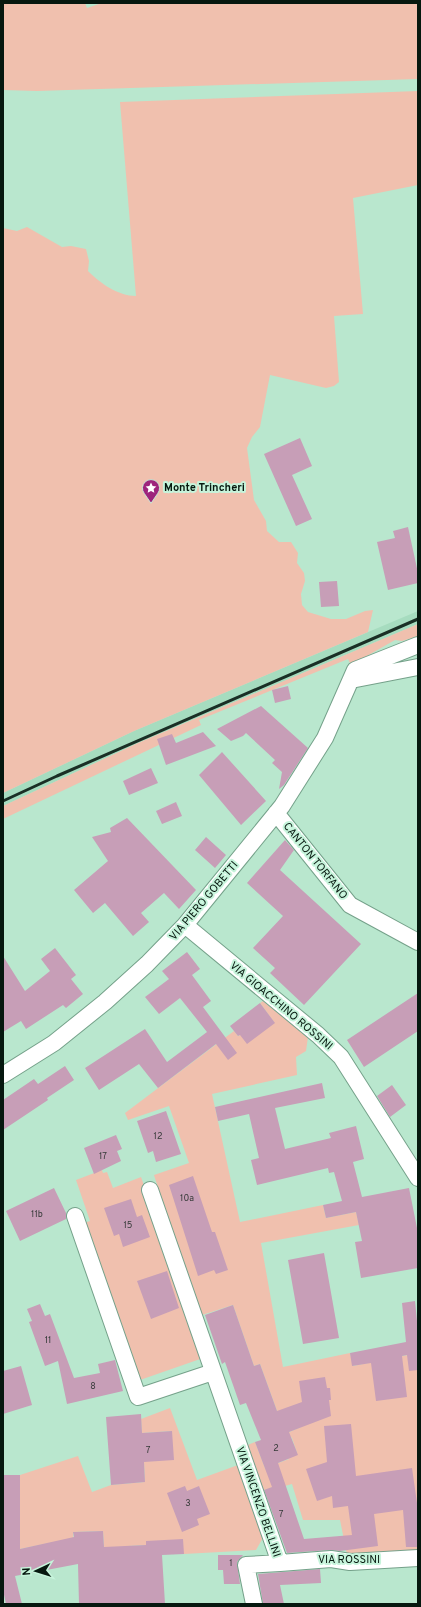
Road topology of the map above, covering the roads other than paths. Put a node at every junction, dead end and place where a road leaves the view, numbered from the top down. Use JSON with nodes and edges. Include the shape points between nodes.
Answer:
{"nodes":[{"id":1,"x":418,"y":645,"type":"edge"},
{"id":2,"x":418,"y":668,"type":"edge"},
{"id":3,"x":351,"y":680,"type":"junction"},
{"id":4,"x":276,"y":813,"type":"junction"},
{"id":5,"x":185,"y":925,"type":"junction"},
{"id":6,"x":418,"y":942,"type":"edge"},
{"id":7,"x":3,"y":1075,"type":"edge"},
{"id":8,"x":418,"y":1178,"type":"edge"},
{"id":9,"x":150,"y":1190,"type":"dead end"},
{"id":10,"x":75,"y":1216,"type":"dead end"},
{"id":11,"x":213,"y":1372,"type":"junction"},
{"id":12,"x":418,"y":1558,"type":"edge"},
{"id":13,"x":280,"y":1563,"type":"junction"},
{"id":14,"x":254,"y":1604,"type":"edge"}],
"edges":[{"from":1,"to":3,"type":"street","name":"VIA PIERO GOBETTI","via":[[355,670]]},
{"from":2,"to":3,"type":"street"},
{"from":3,"to":4,"type":"street","name":"VIA PIERO GOBETTI","via":[[325,738]]},
{"from":4,"to":5,"type":"street","name":"VIA PIERO GOBETTI"},
{"from":4,"to":6,"type":"street","name":"CANTON TORFANO","via":[[350,905]]},
{"from":5,"to":7,"type":"street","name":"VIA PIERO GOBETTI","via":[[105,1002],[54,1043]]},
{"from":5,"to":8,"type":"street","name":"VIA GIOACCHINO ROSSINI","via":[[341,1057]]},
{"from":9,"to":11,"type":"street","name":"VIA VINCENZO BELLINI"},
{"from":10,"to":11,"type":"street","via":[[138,1397]]},
{"from":11,"to":13,"type":"street","name":"VIA VINCENZO BELLINI"},
{"from":12,"to":13,"type":"street","name":"VIA ROSSINI","via":[[350,1562],[331,1559]]},
{"from":13,"to":14,"type":"street","name":"VIA VINCENZO BELLINI","via":[[246,1565]]}]}
